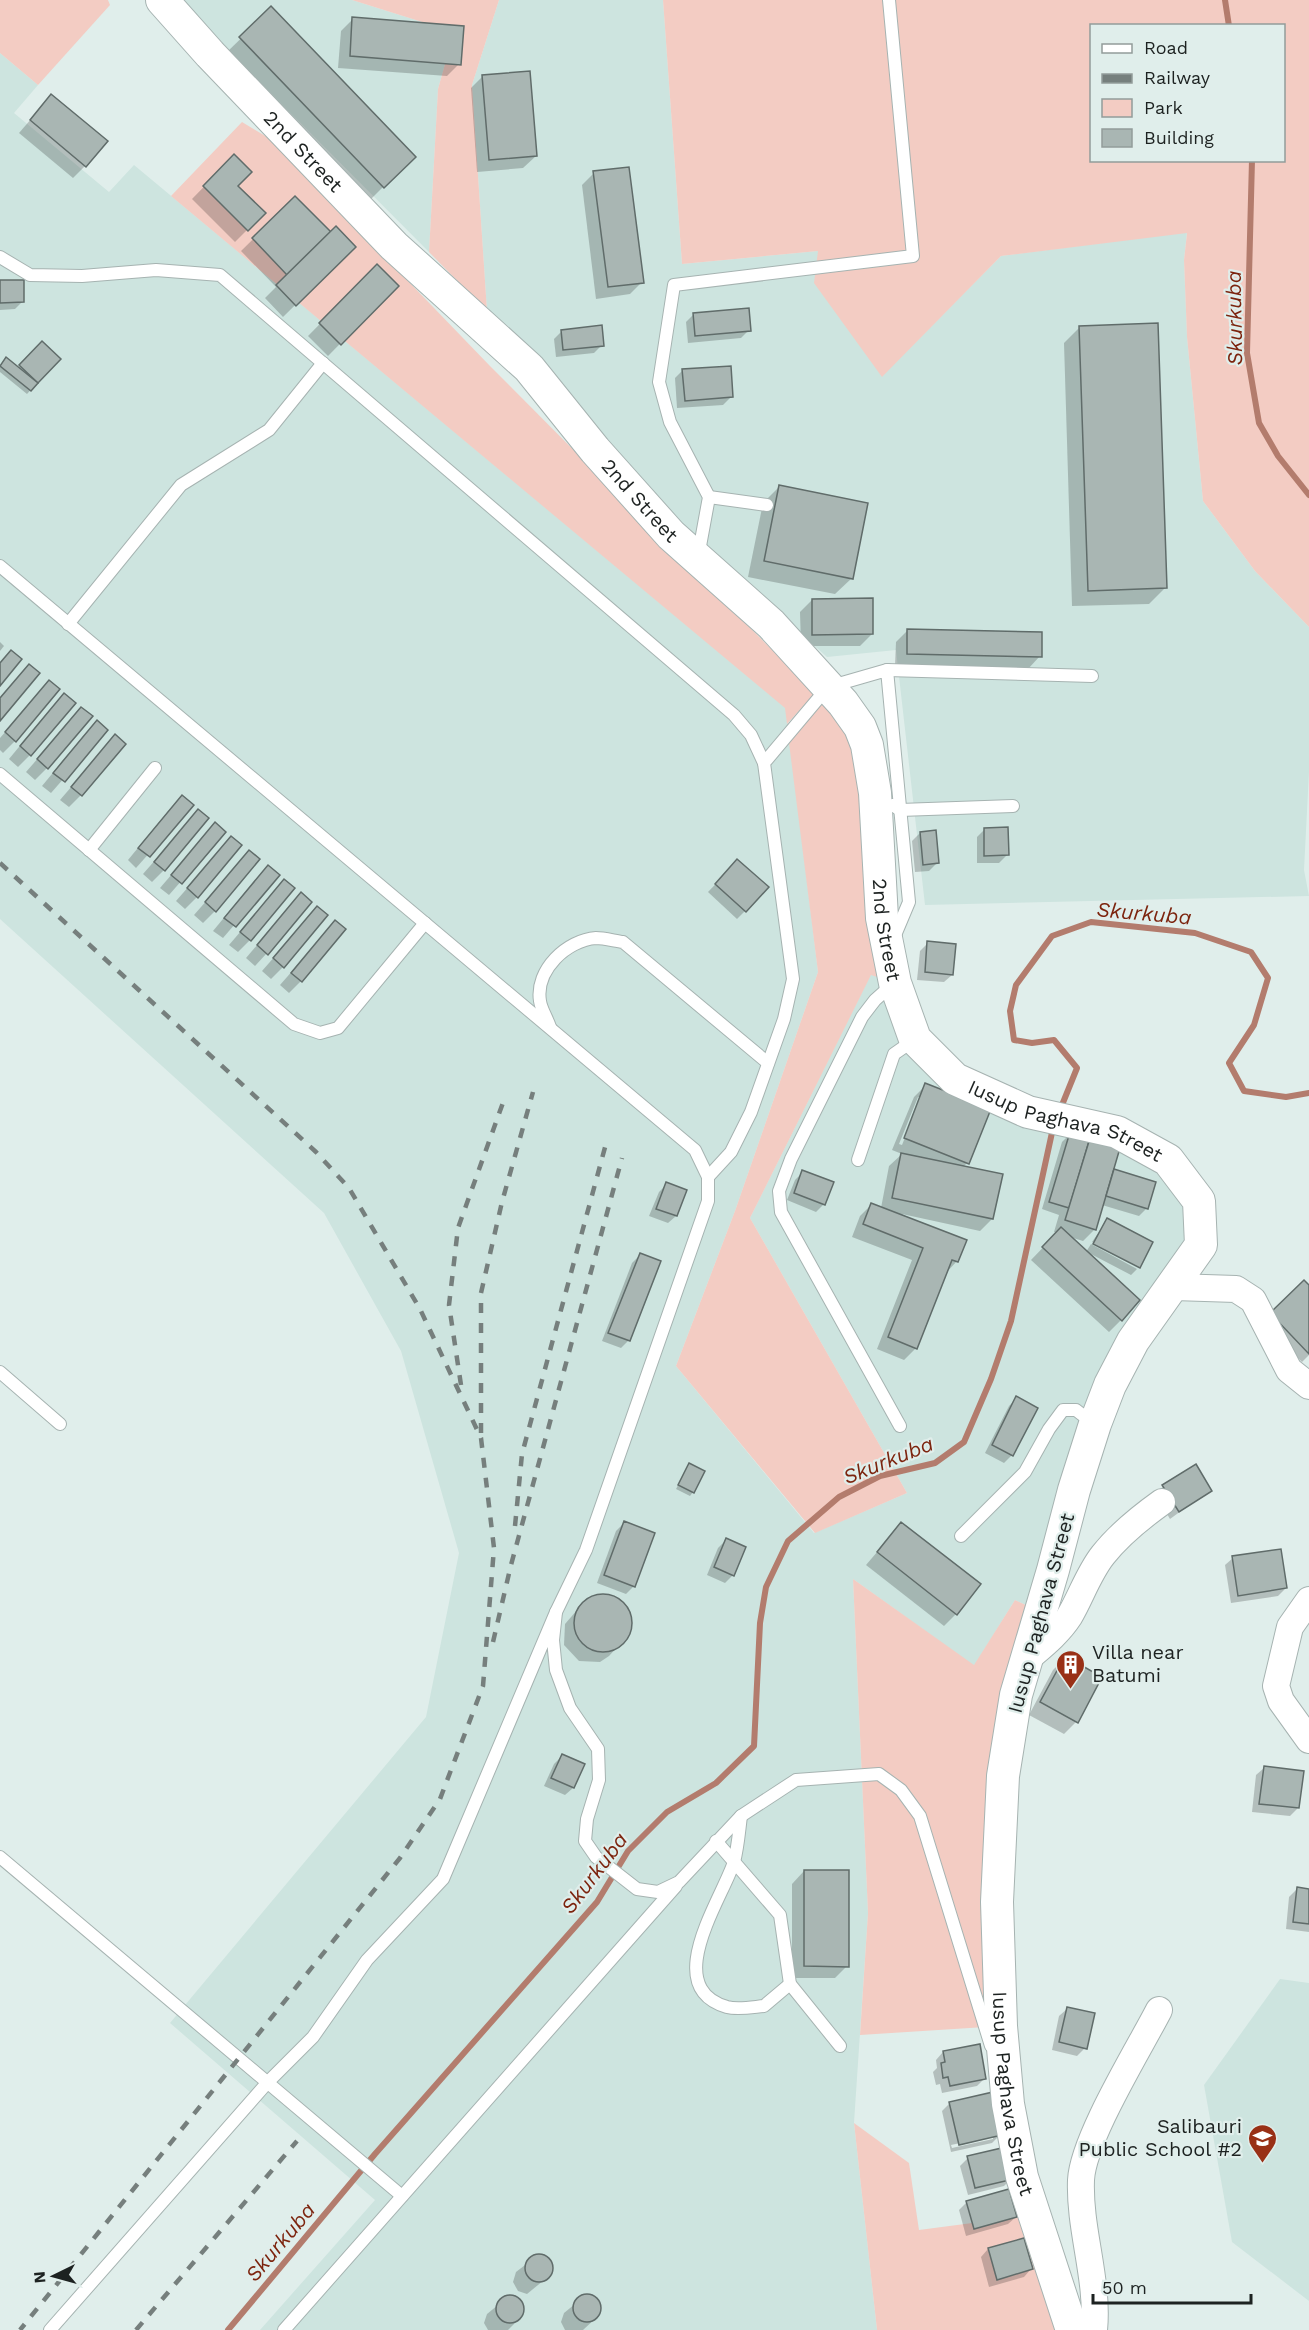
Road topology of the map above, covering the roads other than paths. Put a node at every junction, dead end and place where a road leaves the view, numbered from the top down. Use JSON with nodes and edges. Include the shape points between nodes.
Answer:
{"nodes":[{"id":1,"x":162,"y":0,"type":"edge"},
{"id":2,"x":889,"y":0,"type":"edge"},
{"id":3,"x":0,"y":257,"type":"edge"},
{"id":4,"x":323,"y":363,"type":"junction"},
{"id":5,"x":709,"y":496,"type":"junction"},
{"id":6,"x":767,"y":505,"type":"dead end"},
{"id":7,"x":698,"y":558,"type":"junction"},
{"id":8,"x":0,"y":566,"type":"edge"},
{"id":9,"x":68,"y":624,"type":"junction"},
{"id":10,"x":887,"y":670,"type":"junction"},
{"id":11,"x":1092,"y":676,"type":"dead end"},
{"id":12,"x":828,"y":687,"type":"junction"},
{"id":13,"x":764,"y":763,"type":"junction"},
{"id":14,"x":155,"y":768,"type":"dead end"},
{"id":15,"x":0,"y":774,"type":"edge"},
{"id":16,"x":887,"y":801,"type":"junction"},
{"id":17,"x":1013,"y":806,"type":"dead end"},
{"id":18,"x":89,"y":850,"type":"junction"},
{"id":19,"x":425,"y":923,"type":"junction"},
{"id":20,"x":895,"y":983,"type":"junction"},
{"id":21,"x":551,"y":1029,"type":"junction"},
{"id":22,"x":915,"y":1039,"type":"junction"},
{"id":23,"x":768,"y":1063,"type":"junction"},
{"id":24,"x":955,"y":1079,"type":"joint"},
{"id":25,"x":858,"y":1160,"type":"dead end"},
{"id":26,"x":708,"y":1177,"type":"junction"},
{"id":27,"x":1174,"y":1287,"type":"junction"},
{"id":28,"x":0,"y":1372,"type":"edge"},
{"id":29,"x":1309,"y":1386,"type":"edge"},
{"id":30,"x":60,"y":1424,"type":"dead end"},
{"id":31,"x":1095,"y":1424,"type":"junction"},
{"id":32,"x":900,"y":1426,"type":"dead end"},
{"id":33,"x":1162,"y":1503,"type":"dead end"},
{"id":34,"x":961,"y":1536,"type":"dead end"},
{"id":35,"x":1309,"y":1600,"type":"edge"},
{"id":36,"x":556,"y":1612,"type":"junction"},
{"id":37,"x":1026,"y":1660,"type":"junction"},
{"id":38,"x":1309,"y":1740,"type":"edge"},
{"id":39,"x":741,"y":1816,"type":"junction"},
{"id":40,"x":716,"y":1841,"type":"junction"},
{"id":41,"x":0,"y":1857,"type":"edge"},
{"id":42,"x":734,"y":1860,"type":"junction"},
{"id":43,"x":679,"y":1882,"type":"junction"},
{"id":44,"x":790,"y":1984,"type":"junction"},
{"id":45,"x":1159,"y":2010,"type":"dead end"},
{"id":46,"x":840,"y":2046,"type":"dead end"},
{"id":47,"x":268,"y":2082,"type":"junction"},
{"id":48,"x":1008,"y":2096,"type":"junction"},
{"id":49,"x":402,"y":2196,"type":"junction"},
{"id":50,"x":50,"y":2330,"type":"edge"},
{"id":51,"x":284,"y":2330,"type":"edge"},
{"id":52,"x":1072,"y":2330,"type":"edge"},
{"id":53,"x":1094,"y":2330,"type":"edge"}],
"edges":[{"from":1,"to":7,"type":"street","name":"2nd Street","via":[[394,246],[529,368],[595,450],[671,535]]},
{"from":2,"to":5,"type":"lane","via":[[912,256],[674,285],[659,382],[670,422]]},
{"from":3,"to":4,"type":"lane","via":[[30,275],[82,276],[156,270],[220,275]]},
{"from":4,"to":9,"type":"lane","via":[[269,430],[181,485]]},
{"from":4,"to":13,"type":"lane","via":[[734,715],[751,735]]},
{"from":5,"to":6,"type":"lane"},
{"from":5,"to":7,"type":"lane"},
{"from":7,"to":12,"type":"street","name":"2nd Street","via":[[771,624]]},
{"from":8,"to":9,"type":"lane"},
{"from":9,"to":19,"type":"lane"},
{"from":10,"to":11,"type":"lane"},
{"from":10,"to":12,"type":"lane"},
{"from":10,"to":16,"type":"lane"},
{"from":12,"to":13,"type":"lane"},
{"from":12,"to":16,"type":"street","name":"2nd Street","via":[[860,727]]},
{"from":13,"to":23,"type":"lane","via":[[793,980]]},
{"from":14,"to":18,"type":"lane"},
{"from":15,"to":18,"type":"lane"},
{"from":16,"to":17,"type":"lane"},
{"from":16,"to":20,"type":"street","name":"2nd Street","via":[[882,918]]},
{"from":18,"to":19,"type":"lane","via":[[294,1024],[320,1033],[338,1028]]},
{"from":19,"to":21,"type":"lane"},
{"from":20,"to":22,"type":"street","name":"2nd Street"},
{"from":20,"to":32,"type":"lane","via":[[862,1017],[779,1191],[781,1212]]},
{"from":21,"to":23,"type":"lane","via":[[540,1000],[540,982],[549,966],[568,947],[595,938],[623,942]]},
{"from":21,"to":26,"type":"lane","via":[[695,1150]]},
{"from":22,"to":24,"type":"street","name":"2nd Street"},
{"from":22,"to":25,"type":"lane","via":[[894,1054]]},
{"from":23,"to":26,"type":"lane","via":[[751,1112],[731,1152]]},
{"from":24,"to":27,"type":"street","name":"Iusup Paghava Street","via":[[1043,1115],[1117,1132],[1168,1160],[1199,1201],[1201,1245]]},
{"from":26,"to":36,"type":"lane","via":[[708,1201],[586,1550]]},
{"from":27,"to":29,"type":"street","via":[[1236,1289],[1253,1300],[1289,1370]]},
{"from":27,"to":31,"type":"street","name":"Iusup Paghava Street","via":[[1133,1341]]},
{"from":28,"to":30,"type":"lane"},
{"from":31,"to":34,"type":"lane","via":[[1076,1410],[1063,1410],[1025,1472]]},
{"from":31,"to":37,"type":"street","name":"Iusup Paghava Street"},
{"from":33,"to":37,"type":"street","via":[[1103,1555],[1068,1618]]},
{"from":35,"to":38,"type":"street","via":[[1290,1627],[1276,1686],[1281,1701]]},
{"from":36,"to":43,"type":"lane","via":[[556,1670],[570,1708],[598,1749],[599,1780],[585,1841],[596,1857],[637,1889],[658,1892]]},
{"from":36,"to":47,"type":"lane","via":[[443,1879],[366,1960],[313,2037]]},
{"from":37,"to":48,"type":"street","name":"Iusup Paghava Street","via":[[1008,1736],[997,1861],[999,1985]]},
{"from":39,"to":40,"type":"lane"},
{"from":39,"to":42,"type":"lane"},
{"from":39,"to":48,"type":"lane","via":[[796,1780],[879,1774],[901,1790],[920,1816]]},
{"from":40,"to":42,"type":"lane"},
{"from":40,"to":43,"type":"lane"},
{"from":41,"to":47,"type":"lane"},
{"from":42,"to":44,"type":"lane","via":[[780,1915]]},
{"from":42,"to":44,"type":"lane","via":[[698,1942],[695,1970],[706,1996],[728,2007],[764,2006]]},
{"from":43,"to":49,"type":"lane"},
{"from":44,"to":46,"type":"lane"},
{"from":45,"to":53,"type":"street","via":[[1092,2140],[1081,2177]]},
{"from":47,"to":49,"type":"lane"},
{"from":47,"to":50,"type":"lane"},
{"from":48,"to":52,"type":"street","name":"Iusup Paghava Street","via":[[1022,2177]]},
{"from":49,"to":51,"type":"lane"}]}
